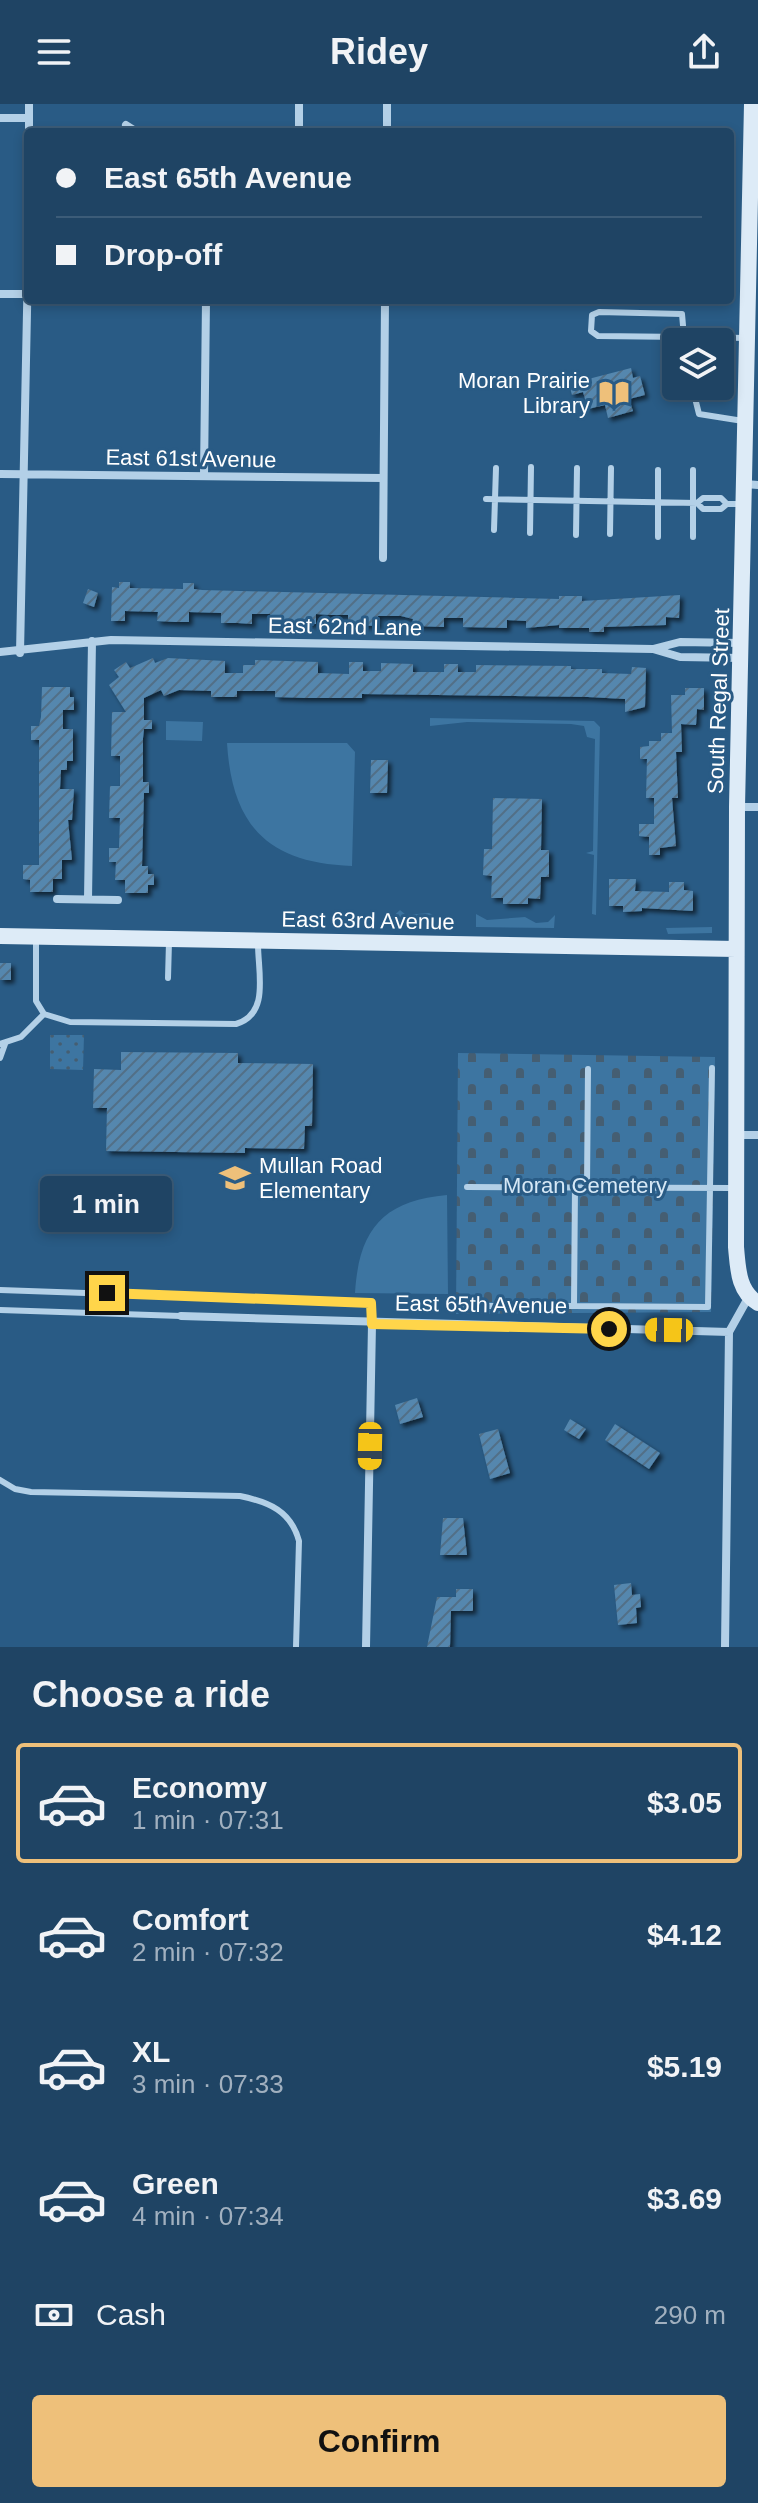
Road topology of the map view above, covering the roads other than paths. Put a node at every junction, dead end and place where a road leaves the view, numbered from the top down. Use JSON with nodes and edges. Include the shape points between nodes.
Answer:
{"nodes":[{"id":1,"x":29,"y":104,"type":"edge"},
{"id":2,"x":299,"y":104,"type":"edge"},
{"id":3,"x":387,"y":104,"type":"edge"},
{"id":4,"x":752,"y":104,"type":"edge"},
{"id":5,"x":0,"y":118,"type":"edge"},
{"id":6,"x":29,"y":118,"type":"junction"},
{"id":7,"x":126,"y":125,"type":"dead end"},
{"id":8,"x":29,"y":128,"type":"edge"},
{"id":9,"x":131,"y":128,"type":"edge"},
{"id":10,"x":299,"y":128,"type":"edge"},
{"id":11,"x":387,"y":128,"type":"edge"},
{"id":12,"x":755,"y":183,"type":"edge"},
{"id":13,"x":754,"y":263,"type":"edge"},
{"id":14,"x":0,"y":294,"type":"edge"},
{"id":15,"x":24,"y":294,"type":"edge"},
{"id":16,"x":28,"y":304,"type":"edge"},
{"id":17,"x":206,"y":304,"type":"edge"},
{"id":18,"x":385,"y":304,"type":"edge"},
{"id":19,"x":684,"y":340,"type":"edge"},
{"id":20,"x":752,"y":340,"type":"edge"},
{"id":21,"x":753,"y":380,"type":"edge"},
{"id":22,"x":696,"y":400,"type":"edge"},
{"id":23,"x":747,"y":422,"type":"junction"},
{"id":24,"x":531,"y":467,"type":"dead end"},
{"id":25,"x":496,"y":468,"type":"dead end"},
{"id":26,"x":577,"y":468,"type":"dead end"},
{"id":27,"x":611,"y":468,"type":"dead end"},
{"id":28,"x":658,"y":470,"type":"dead end"},
{"id":29,"x":693,"y":470,"type":"dead end"},
{"id":30,"x":0,"y":474,"type":"edge"},
{"id":31,"x":25,"y":474,"type":"junction"},
{"id":32,"x":204,"y":475,"type":"junction"},
{"id":33,"x":383,"y":478,"type":"junction"},
{"id":34,"x":752,"y":484,"type":"edge"},
{"id":35,"x":486,"y":499,"type":"dead end"},
{"id":36,"x":495,"y":499,"type":"junction"},
{"id":37,"x":531,"y":500,"type":"junction"},
{"id":38,"x":577,"y":500,"type":"junction"},
{"id":39,"x":610,"y":501,"type":"junction"},
{"id":40,"x":658,"y":502,"type":"junction"},
{"id":41,"x":695,"y":503,"type":"junction"},
{"id":42,"x":727,"y":504,"type":"junction"},
{"id":43,"x":745,"y":504,"type":"junction"},
{"id":44,"x":494,"y":530,"type":"dead end"},
{"id":45,"x":530,"y":533,"type":"dead end"},
{"id":46,"x":610,"y":534,"type":"dead end"},
{"id":47,"x":576,"y":535,"type":"dead end"},
{"id":48,"x":658,"y":537,"type":"dead end"},
{"id":49,"x":693,"y":537,"type":"dead end"},
{"id":50,"x":383,"y":558,"type":"dead end"},
{"id":51,"x":92,"y":641,"type":"junction"},
{"id":52,"x":653,"y":649,"type":"junction"},
{"id":53,"x":741,"y":650,"type":"junction"},
{"id":54,"x":0,"y":652,"type":"edge"},
{"id":55,"x":20,"y":653,"type":"junction"},
{"id":56,"x":737,"y":807,"type":"junction"},
{"id":57,"x":758,"y":807,"type":"edge"},
{"id":58,"x":57,"y":899,"type":"dead end"},
{"id":59,"x":88,"y":899,"type":"junction"},
{"id":60,"x":118,"y":900,"type":"dead end"},
{"id":61,"x":0,"y":936,"type":"edge"},
{"id":62,"x":36,"y":936,"type":"junction"},
{"id":63,"x":169,"y":939,"type":"junction"},
{"id":64,"x":258,"y":940,"type":"junction"},
{"id":65,"x":736,"y":949,"type":"junction"},
{"id":66,"x":168,"y":978,"type":"dead end"},
{"id":67,"x":44,"y":1014,"type":"junction"},
{"id":68,"x":2,"y":1044,"type":"edge"},
{"id":69,"x":0,"y":1058,"type":"edge"},
{"id":70,"x":712,"y":1068,"type":"dead end"},
{"id":71,"x":588,"y":1069,"type":"dead end"},
{"id":72,"x":738,"y":1135,"type":"junction"},
{"id":73,"x":758,"y":1135,"type":"edge"},
{"id":74,"x":467,"y":1187,"type":"dead end"},
{"id":75,"x":575,"y":1187,"type":"junction"},
{"id":76,"x":587,"y":1187,"type":"junction"},
{"id":77,"x":710,"y":1188,"type":"junction"},
{"id":78,"x":737,"y":1188,"type":"junction"},
{"id":79,"x":0,"y":1290,"type":"edge"},
{"id":80,"x":753,"y":1301,"type":"edge"},
{"id":81,"x":465,"y":1306,"type":"dead end"},
{"id":82,"x":574,"y":1306,"type":"junction"},
{"id":83,"x":0,"y":1310,"type":"edge"},
{"id":84,"x":181,"y":1316,"type":"joint"},
{"id":85,"x":372,"y":1324,"type":"junction"},
{"id":86,"x":729,"y":1332,"type":"junction"},
{"id":87,"x":0,"y":1480,"type":"edge"},
{"id":88,"x":296,"y":1647,"type":"edge"},
{"id":89,"x":366,"y":1647,"type":"edge"},
{"id":90,"x":725,"y":1647,"type":"edge"}],
"edges":[{"from":1,"to":6,"type":"street"},
{"from":2,"to":10,"type":"street"},
{"from":3,"to":11,"type":"street"},
{"from":4,"to":12,"type":"street","name":"South Regal Street"},
{"from":5,"to":6,"type":"street"},
{"from":6,"to":8,"type":"street"},
{"from":7,"to":9,"type":"street"},
{"from":12,"to":13,"type":"street","name":"South Regal Street"},
{"from":13,"to":20,"type":"street","name":"South Regal Street"},
{"from":14,"to":15,"type":"street"},
{"from":16,"to":31,"type":"street"},
{"from":17,"to":32,"type":"street"},
{"from":18,"to":33,"type":"street"},
{"from":19,"to":19,"type":"lane","via":[[598,336],[591,331],[592,315],[682,314]]},
{"from":20,"to":21,"type":"street","name":"South Regal Street"},
{"from":21,"to":23,"type":"street","name":"South Regal Street"},
{"from":22,"to":23,"type":"lane","via":[[703,416]]},
{"from":23,"to":34,"type":"street","name":"South Regal Street"},
{"from":24,"to":37,"type":"lane"},
{"from":25,"to":36,"type":"lane"},
{"from":26,"to":38,"type":"lane"},
{"from":27,"to":39,"type":"lane"},
{"from":28,"to":40,"type":"lane"},
{"from":29,"to":41,"type":"lane"},
{"from":30,"to":31,"type":"street","name":"East 61st Avenue"},
{"from":31,"to":32,"type":"street","name":"East 61st Avenue"},
{"from":31,"to":55,"type":"street"},
{"from":32,"to":33,"type":"street","name":"East 61st Avenue"},
{"from":33,"to":50,"type":"street"},
{"from":34,"to":43,"type":"street","name":"South Regal Street"},
{"from":35,"to":36,"type":"lane"},
{"from":36,"to":37,"type":"lane"},
{"from":36,"to":44,"type":"lane"},
{"from":37,"to":38,"type":"lane"},
{"from":37,"to":45,"type":"lane"},
{"from":38,"to":39,"type":"lane"},
{"from":38,"to":47,"type":"lane"},
{"from":39,"to":40,"type":"lane"},
{"from":39,"to":46,"type":"lane"},
{"from":40,"to":41,"type":"lane"},
{"from":40,"to":48,"type":"lane"},
{"from":41,"to":42,"type":"lane","via":[[703,509]]},
{"from":41,"to":42,"type":"lane","via":[[721,498]]},
{"from":41,"to":49,"type":"lane"},
{"from":42,"to":43,"type":"lane"},
{"from":43,"to":53,"type":"street","name":"South Regal Street"},
{"from":51,"to":52,"type":"street","name":"East 62nd Lane"},
{"from":51,"to":55,"type":"street","name":"East 62nd Lane"},
{"from":51,"to":59,"type":"street"},
{"from":52,"to":53,"type":"street","name":"East 62nd Lane","via":[[680,642]]},
{"from":52,"to":53,"type":"street","name":"East 62nd Lane","via":[[702,658]]},
{"from":53,"to":56,"type":"street","name":"South Regal Street"},
{"from":54,"to":55,"type":"street","name":"East 62nd Lane"},
{"from":56,"to":57,"type":"street"},
{"from":56,"to":65,"type":"street","name":"South Regal Street"},
{"from":58,"to":59,"type":"street"},
{"from":59,"to":60,"type":"street"},
{"from":61,"to":62,"type":"street","name":"East 63rd Avenue"},
{"from":62,"to":63,"type":"street","name":"East 63rd Avenue"},
{"from":62,"to":67,"type":"lane","via":[[36,1001]]},
{"from":63,"to":64,"type":"street","name":"East 63rd Avenue"},
{"from":63,"to":66,"type":"lane"},
{"from":64,"to":65,"type":"street","name":"East 63rd Avenue"},
{"from":64,"to":67,"type":"lane","via":[[259,1001],[247,1021],[70,1022]]},
{"from":65,"to":72,"type":"street","name":"South Regal Street"},
{"from":67,"to":68,"type":"lane","via":[[21,1037]]},
{"from":68,"to":69,"type":"lane"},
{"from":70,"to":77,"type":"lane"},
{"from":71,"to":76,"type":"lane"},
{"from":72,"to":73,"type":"street"},
{"from":72,"to":78,"type":"street","name":"South Regal Street"},
{"from":74,"to":75,"type":"lane"},
{"from":75,"to":76,"type":"lane"},
{"from":75,"to":82,"type":"lane"},
{"from":76,"to":77,"type":"lane"},
{"from":77,"to":78,"type":"lane"},
{"from":77,"to":82,"type":"lane","via":[[708,1307]]},
{"from":78,"to":80,"type":"street","name":"South Regal Street","via":[[738,1274]]},
{"from":79,"to":85,"type":"lane","via":[[371,1303]]},
{"from":80,"to":86,"type":"street"},
{"from":81,"to":82,"type":"lane"},
{"from":83,"to":84,"type":"lane"},
{"from":84,"to":85,"type":"street","name":"East 65th Avenue"},
{"from":85,"to":86,"type":"street","name":"East 65th Avenue"},
{"from":85,"to":89,"type":"street"},
{"from":86,"to":90,"type":"street"},
{"from":87,"to":88,"type":"lane","via":[[31,1492],[240,1496],[278,1508],[299,1541]]}]}
